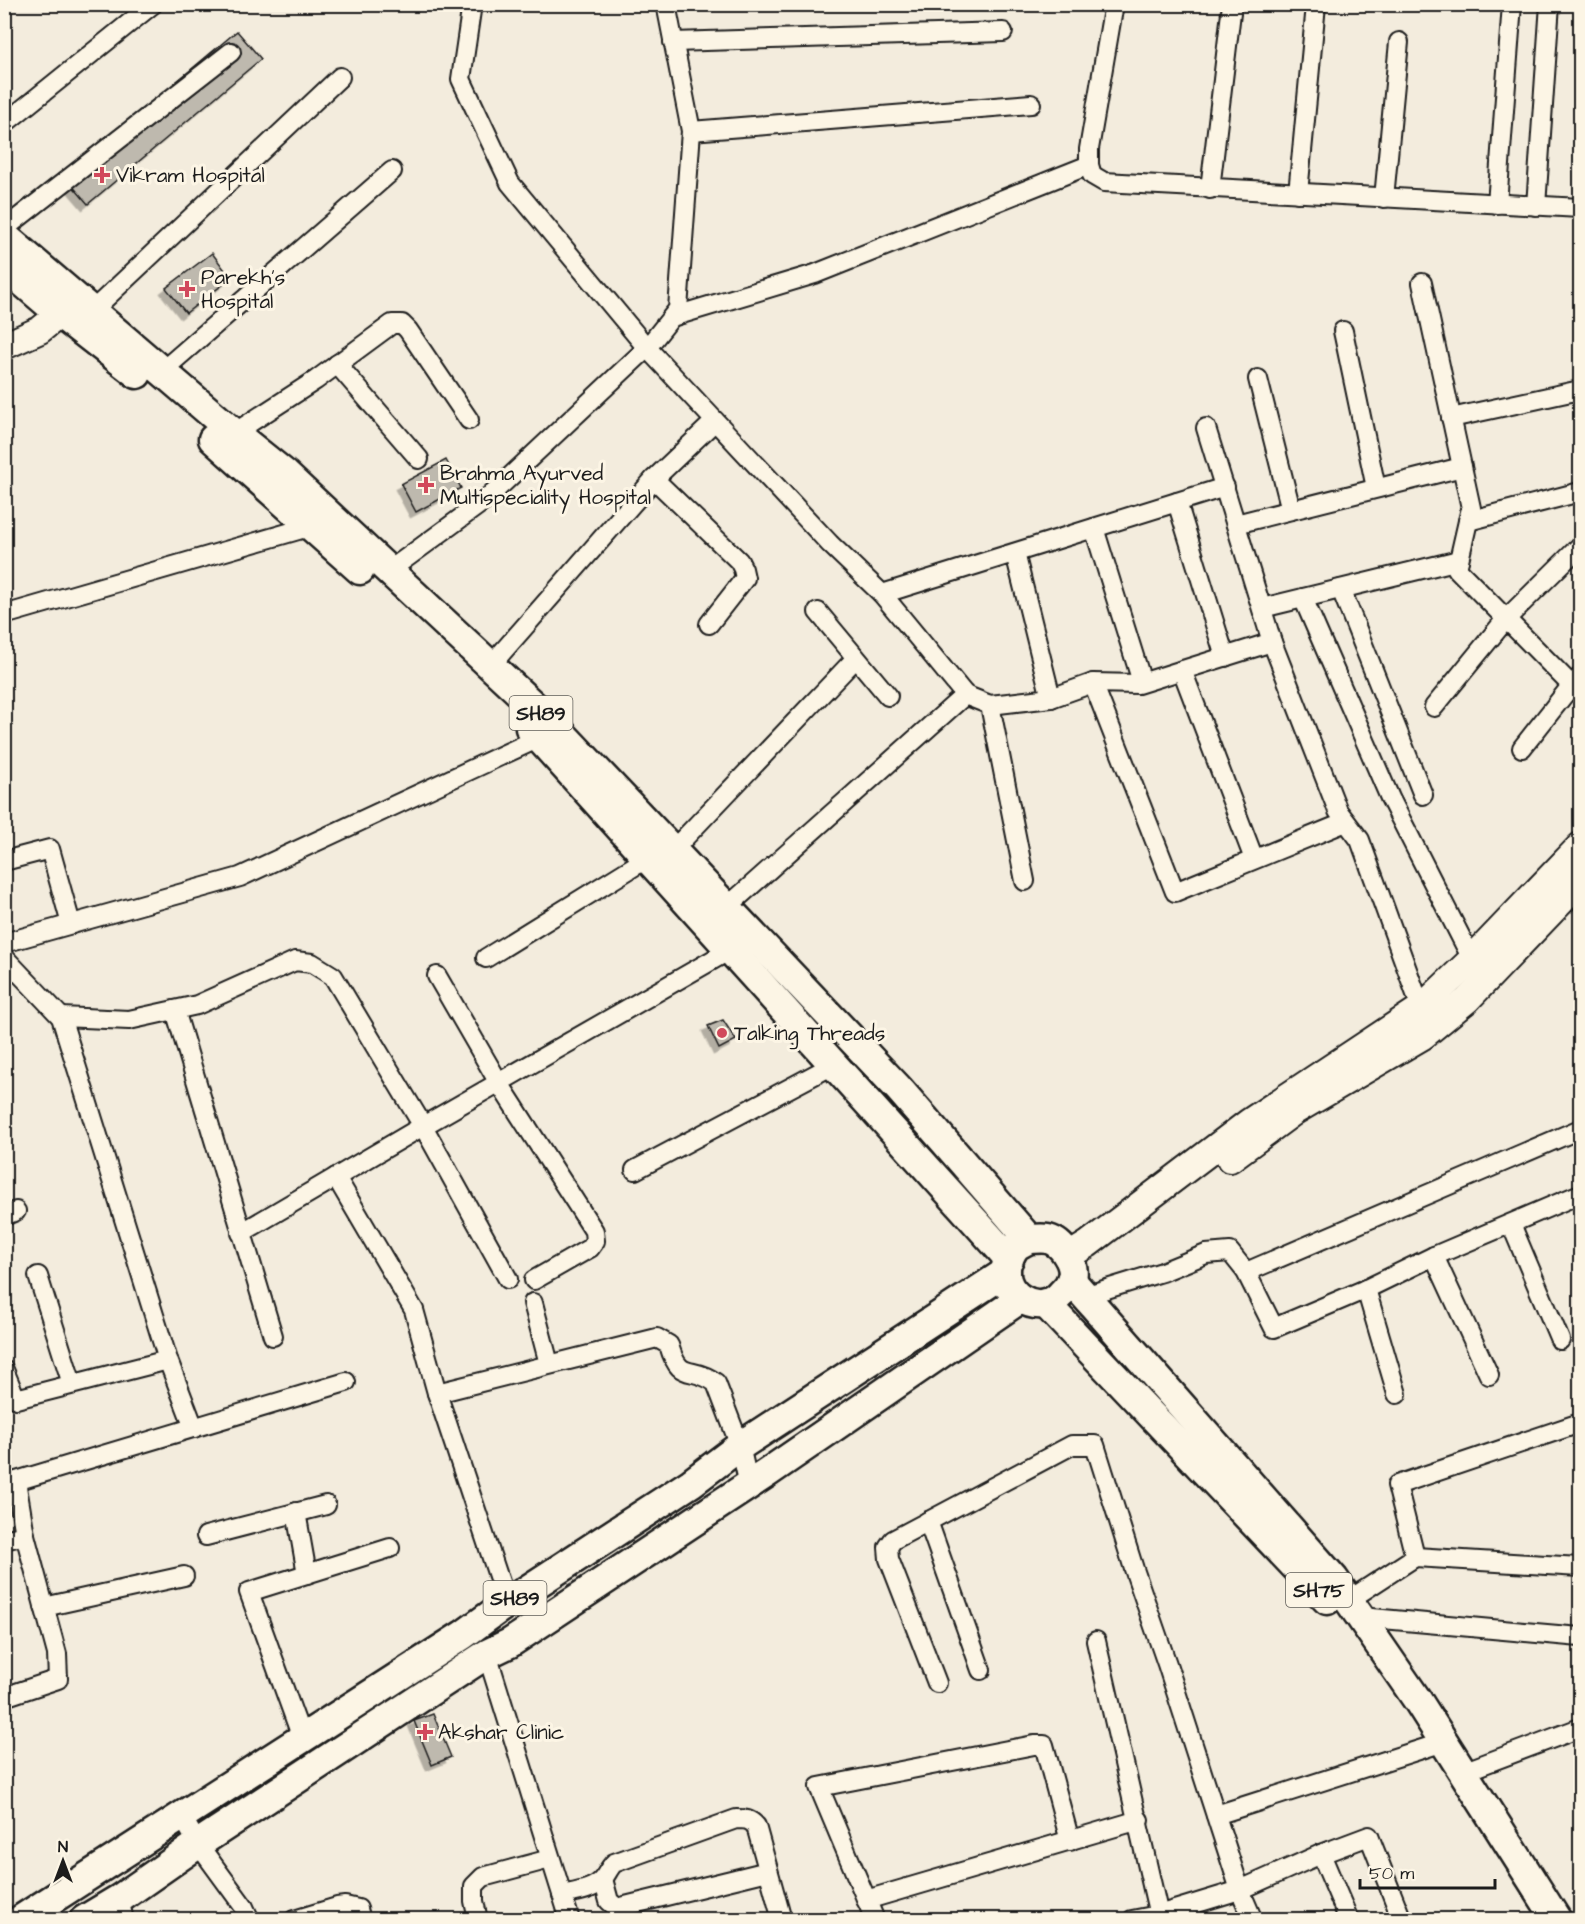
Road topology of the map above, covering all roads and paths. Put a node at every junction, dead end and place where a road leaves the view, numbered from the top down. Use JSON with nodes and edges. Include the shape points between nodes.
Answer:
{"nodes":[{"id":1,"x":153,"y":4,"type":"edge"},
{"id":2,"x":472,"y":4,"type":"edge"},
{"id":3,"x":666,"y":4,"type":"edge"},
{"id":4,"x":1114,"y":4,"type":"edge"},
{"id":5,"x":1232,"y":4,"type":"edge"},
{"id":6,"x":1512,"y":4,"type":"edge"},
{"id":7,"x":1550,"y":4,"type":"edge"},
{"id":8,"x":1316,"y":5,"type":"edge"},
{"id":9,"x":1003,"y":32,"type":"dead end"},
{"id":10,"x":673,"y":42,"type":"junction"},
{"id":11,"x":1399,"y":42,"type":"dead end"},
{"id":12,"x":231,"y":52,"type":"dead end"},
{"id":13,"x":340,"y":77,"type":"dead end"},
{"id":14,"x":1031,"y":104,"type":"dead end"},
{"id":15,"x":4,"y":124,"type":"edge"},
{"id":16,"x":691,"y":131,"type":"junction"},
{"id":17,"x":1089,"y":165,"type":"junction"},
{"id":18,"x":392,"y":171,"type":"dead end"},
{"id":19,"x":1210,"y":189,"type":"junction"},
{"id":20,"x":1298,"y":194,"type":"junction"},
{"id":21,"x":1384,"y":198,"type":"junction"},
{"id":22,"x":1497,"y":204,"type":"junction"},
{"id":23,"x":1536,"y":206,"type":"junction"},
{"id":24,"x":1581,"y":208,"type":"edge"},
{"id":25,"x":4,"y":229,"type":"edge"},
{"id":26,"x":4,"y":236,"type":"edge"},
{"id":27,"x":4,"y":266,"type":"edge"},
{"id":28,"x":1422,"y":284,"type":"dead end"},
{"id":29,"x":92,"y":311,"type":"junction"},
{"id":30,"x":60,"y":314,"type":"junction"},
{"id":31,"x":672,"y":316,"type":"junction"},
{"id":32,"x":1343,"y":331,"type":"dead end"},
{"id":33,"x":4,"y":346,"type":"edge"},
{"id":34,"x":647,"y":348,"type":"junction"},
{"id":35,"x":337,"y":364,"type":"junction"},
{"id":36,"x":162,"y":371,"type":"junction"},
{"id":37,"x":1258,"y":379,"type":"dead end"},
{"id":38,"x":1581,"y":390,"type":"edge"},
{"id":39,"x":1452,"y":418,"type":"junction"},
{"id":40,"x":469,"y":420,"type":"dead end"},
{"id":41,"x":715,"y":421,"type":"junction"},
{"id":42,"x":1206,"y":428,"type":"dead end"},
{"id":43,"x":234,"y":433,"type":"junction"},
{"id":44,"x":419,"y":459,"type":"dead end"},
{"id":45,"x":1462,"y":467,"type":"junction"},
{"id":46,"x":654,"y":479,"type":"junction"},
{"id":47,"x":1225,"y":487,"type":"junction"},
{"id":48,"x":1376,"y":488,"type":"junction"},
{"id":49,"x":1580,"y":497,"type":"edge"},
{"id":50,"x":1177,"y":502,"type":"junction"},
{"id":51,"x":1291,"y":510,"type":"junction"},
{"id":52,"x":1468,"y":521,"type":"junction"},
{"id":53,"x":1236,"y":524,"type":"junction"},
{"id":54,"x":312,"y":526,"type":"junction"},
{"id":55,"x":1094,"y":528,"type":"junction"},
{"id":56,"x":1581,"y":546,"type":"edge"},
{"id":57,"x":1015,"y":553,"type":"junction"},
{"id":58,"x":1459,"y":560,"type":"junction"},
{"id":59,"x":390,"y":570,"type":"junction"},
{"id":60,"x":1341,"y":589,"type":"junction"},
{"id":61,"x":882,"y":594,"type":"junction"},
{"id":62,"x":1303,"y":598,"type":"junction"},
{"id":63,"x":1262,"y":608,"type":"junction"},
{"id":64,"x":818,"y":612,"type":"dead end"},
{"id":65,"x":4,"y":615,"type":"edge"},
{"id":66,"x":1506,"y":619,"type":"junction"},
{"id":67,"x":710,"y":624,"type":"dead end"},
{"id":68,"x":1272,"y":642,"type":"junction"},
{"id":69,"x":1225,"y":657,"type":"junction"},
{"id":70,"x":856,"y":658,"type":"junction"},
{"id":71,"x":491,"y":666,"type":"junction"},
{"id":72,"x":1182,"y":670,"type":"junction"},
{"id":73,"x":1142,"y":682,"type":"junction"},
{"id":74,"x":1093,"y":683,"type":"junction"},
{"id":75,"x":1577,"y":686,"type":"edge"},
{"id":76,"x":888,"y":696,"type":"dead end"},
{"id":77,"x":964,"y":696,"type":"junction"},
{"id":78,"x":1051,"y":698,"type":"junction"},
{"id":79,"x":990,"y":705,"type":"junction"},
{"id":80,"x":1434,"y":708,"type":"dead end"},
{"id":81,"x":539,"y":738,"type":"junction"},
{"id":82,"x":1522,"y":748,"type":"dead end"},
{"id":83,"x":1423,"y":795,"type":"dead end"},
{"id":84,"x":1346,"y":822,"type":"junction"},
{"id":85,"x":1581,"y":846,"type":"edge"},
{"id":86,"x":659,"y":855,"type":"junction"},
{"id":87,"x":1254,"y":859,"type":"junction"},
{"id":88,"x":4,"y":861,"type":"edge"},
{"id":89,"x":1025,"y":881,"type":"dead end"},
{"id":90,"x":1581,"y":882,"type":"edge"},
{"id":91,"x":726,"y":908,"type":"junction"},
{"id":92,"x":71,"y":924,"type":"junction"},
{"id":93,"x":4,"y":943,"type":"edge"},
{"id":94,"x":730,"y":950,"type":"junction"},
{"id":95,"x":4,"y":957,"type":"edge"},
{"id":96,"x":486,"y":958,"type":"dead end"},
{"id":97,"x":1472,"y":959,"type":"junction"},
{"id":98,"x":437,"y":976,"type":"dead end"},
{"id":99,"x":1421,"y":1008,"type":"junction"},
{"id":100,"x":175,"y":1010,"type":"junction"},
{"id":101,"x":61,"y":1017,"type":"junction"},
{"id":102,"x":833,"y":1065,"type":"junction"},
{"id":103,"x":499,"y":1083,"type":"junction"},
{"id":104,"x":423,"y":1126,"type":"junction"},
{"id":105,"x":1581,"y":1129,"type":"edge"},
{"id":106,"x":635,"y":1170,"type":"dead end"},
{"id":107,"x":336,"y":1177,"type":"junction"},
{"id":108,"x":1581,"y":1194,"type":"edge"},
{"id":109,"x":1511,"y":1224,"type":"junction"},
{"id":110,"x":241,"y":1233,"type":"junction"},
{"id":111,"x":1029,"y":1239,"type":"junction"},
{"id":112,"x":1434,"y":1256,"type":"junction"},
{"id":113,"x":1007,"y":1265,"type":"junction"},
{"id":114,"x":1246,"y":1272,"type":"junction"},
{"id":115,"x":38,"y":1276,"type":"dead end"},
{"id":116,"x":1074,"y":1277,"type":"junction"},
{"id":117,"x":508,"y":1279,"type":"dead end"},
{"id":118,"x":534,"y":1280,"type":"dead end"},
{"id":119,"x":1366,"y":1289,"type":"junction"},
{"id":120,"x":1033,"y":1301,"type":"junction"},
{"id":121,"x":534,"y":1303,"type":"dead end"},
{"id":122,"x":273,"y":1336,"type":"dead end"},
{"id":123,"x":1560,"y":1340,"type":"dead end"},
{"id":124,"x":168,"y":1360,"type":"junction"},
{"id":125,"x":549,"y":1364,"type":"junction"},
{"id":126,"x":4,"y":1370,"type":"edge"},
{"id":127,"x":1489,"y":1375,"type":"dead end"},
{"id":128,"x":346,"y":1382,"type":"dead end"},
{"id":129,"x":72,"y":1384,"type":"junction"},
{"id":130,"x":437,"y":1393,"type":"junction"},
{"id":131,"x":1398,"y":1394,"type":"dead end"},
{"id":132,"x":1581,"y":1423,"type":"edge"},
{"id":133,"x":194,"y":1428,"type":"junction"},
{"id":134,"x":740,"y":1446,"type":"junction"},
{"id":135,"x":749,"y":1485,"type":"junction"},
{"id":136,"x":326,"y":1505,"type":"dead end"},
{"id":137,"x":296,"y":1512,"type":"junction"},
{"id":138,"x":928,"y":1521,"type":"junction"},
{"id":139,"x":25,"y":1535,"type":"junction"},
{"id":140,"x":206,"y":1536,"type":"dead end"},
{"id":141,"x":4,"y":1540,"type":"edge"},
{"id":142,"x":390,"y":1548,"type":"dead end"},
{"id":143,"x":1415,"y":1557,"type":"junction"},
{"id":144,"x":1581,"y":1567,"type":"edge"},
{"id":145,"x":307,"y":1574,"type":"junction"},
{"id":146,"x":184,"y":1576,"type":"dead end"},
{"id":147,"x":507,"y":1603,"type":"junction"},
{"id":148,"x":44,"y":1607,"type":"junction"},
{"id":149,"x":1355,"y":1608,"type":"junction"},
{"id":150,"x":1581,"y":1637,"type":"edge"},
{"id":151,"x":1096,"y":1641,"type":"dead end"},
{"id":152,"x":487,"y":1654,"type":"junction"},
{"id":153,"x":981,"y":1670,"type":"dead end"},
{"id":154,"x":938,"y":1683,"type":"dead end"},
{"id":155,"x":4,"y":1697,"type":"edge"},
{"id":156,"x":1581,"y":1728,"type":"edge"},
{"id":157,"x":302,"y":1738,"type":"junction"},
{"id":158,"x":1435,"y":1745,"type":"junction"},
{"id":159,"x":1463,"y":1772,"type":"junction"},
{"id":160,"x":181,"y":1815,"type":"junction"},
{"id":161,"x":1216,"y":1815,"type":"junction"},
{"id":162,"x":1138,"y":1820,"type":"junction"},
{"id":163,"x":1070,"y":1840,"type":"junction"},
{"id":164,"x":198,"y":1844,"type":"junction"},
{"id":165,"x":1322,"y":1854,"type":"junction"},
{"id":166,"x":550,"y":1858,"type":"junction"},
{"id":167,"x":768,"y":1871,"type":"junction"},
{"id":168,"x":603,"y":1879,"type":"junction"},
{"id":169,"x":1240,"y":1890,"type":"junction"},
{"id":170,"x":562,"y":1895,"type":"junction"},
{"id":171,"x":866,"y":1900,"type":"junction"},
{"id":172,"x":122,"y":1909,"type":"edge"},
{"id":173,"x":1159,"y":1917,"type":"edge"},
{"id":174,"x":20,"y":1920,"type":"edge"},
{"id":175,"x":84,"y":1920,"type":"edge"},
{"id":176,"x":250,"y":1920,"type":"edge"},
{"id":177,"x":294,"y":1920,"type":"edge"},
{"id":178,"x":361,"y":1920,"type":"edge"},
{"id":179,"x":478,"y":1920,"type":"edge"},
{"id":180,"x":570,"y":1920,"type":"edge"},
{"id":181,"x":782,"y":1920,"type":"edge"},
{"id":182,"x":875,"y":1920,"type":"edge"},
{"id":183,"x":1132,"y":1920,"type":"edge"},
{"id":184,"x":1253,"y":1920,"type":"edge"},
{"id":185,"x":1349,"y":1920,"type":"edge"},
{"id":186,"x":1402,"y":1920,"type":"edge"},
{"id":187,"x":1539,"y":1920,"type":"edge"},
{"id":188,"x":1557,"y":1920,"type":"edge"}],
"edges":[{"from":1,"to":15,"type":"street"},
{"from":2,"to":34,"type":"street","via":[[461,79],[510,183]]},
{"from":3,"to":10,"type":"street"},
{"from":4,"to":17,"type":"street"},
{"from":5,"to":19,"type":"street"},
{"from":6,"to":22,"type":"street"},
{"from":7,"to":23,"type":"street"},
{"from":8,"to":20,"type":"street"},
{"from":9,"to":10,"type":"street"},
{"from":10,"to":16,"type":"street"},
{"from":11,"to":21,"type":"street"},
{"from":12,"to":25,"type":"street"},
{"from":13,"to":29,"type":"street"},
{"from":14,"to":16,"type":"street"},
{"from":16,"to":31,"type":"street","via":[[678,309]]},
{"from":17,"to":19,"type":"street","via":[[1092,175],[1104,182]]},
{"from":17,"to":31,"type":"street","via":[[815,274]]},
{"from":18,"to":36,"type":"street"},
{"from":19,"to":20,"type":"street"},
{"from":20,"to":21,"type":"street"},
{"from":21,"to":22,"type":"street"},
{"from":22,"to":23,"type":"street"},
{"from":23,"to":24,"type":"street"},
{"from":26,"to":29,"type":"main road","number":"SH89"},
{"from":27,"to":30,"type":"main road","number":"SH89"},
{"from":28,"to":39,"type":"street"},
{"from":29,"to":36,"type":"main road","number":"SH89"},
{"from":30,"to":33,"type":"street","via":[[40,330]]},
{"from":30,"to":54,"type":"main road","number":"SH89","via":[[147,381]]},
{"from":31,"to":34,"type":"street"},
{"from":32,"to":48,"type":"street"},
{"from":34,"to":41,"type":"street"},
{"from":34,"to":59,"type":"street","via":[[484,501]]},
{"from":35,"to":40,"type":"street","via":[[392,324],[402,324]]},
{"from":35,"to":43,"type":"street"},
{"from":35,"to":44,"type":"street"},
{"from":36,"to":43,"type":"main road","number":"SH89"},
{"from":37,"to":51,"type":"street"},
{"from":38,"to":39,"type":"street"},
{"from":39,"to":45,"type":"street"},
{"from":41,"to":46,"type":"street"},
{"from":41,"to":61,"type":"street"},
{"from":42,"to":47,"type":"street"},
{"from":43,"to":59,"type":"main road","number":"SH89"},
{"from":45,"to":48,"type":"street"},
{"from":45,"to":52,"type":"street","via":[[1471,508]]},
{"from":46,"to":67,"type":"street","via":[[743,569],[745,578]]},
{"from":46,"to":71,"type":"street"},
{"from":47,"to":50,"type":"street"},
{"from":47,"to":53,"type":"street"},
{"from":48,"to":51,"type":"street"},
{"from":49,"to":52,"type":"street"},
{"from":50,"to":55,"type":"street"},
{"from":50,"to":69,"type":"street"},
{"from":51,"to":53,"type":"street"},
{"from":52,"to":58,"type":"street"},
{"from":53,"to":63,"type":"street"},
{"from":54,"to":65,"type":"street"},
{"from":54,"to":81,"type":"main road","number":"SH89","via":[[467,666]]},
{"from":55,"to":57,"type":"street"},
{"from":55,"to":73,"type":"street"},
{"from":56,"to":66,"type":"street"},
{"from":57,"to":61,"type":"street"},
{"from":57,"to":78,"type":"street"},
{"from":58,"to":60,"type":"street"},
{"from":58,"to":66,"type":"street","via":[[1457,569]]},
{"from":59,"to":71,"type":"main road","number":"SH89"},
{"from":60,"to":62,"type":"street"},
{"from":60,"to":83,"type":"street"},
{"from":61,"to":77,"type":"street"},
{"from":62,"to":63,"type":"street"},
{"from":62,"to":97,"type":"street","via":[[1390,798]]},
{"from":63,"to":68,"type":"street"},
{"from":64,"to":70,"type":"street"},
{"from":66,"to":75,"type":"street"},
{"from":66,"to":80,"type":"street"},
{"from":68,"to":69,"type":"street"},
{"from":68,"to":84,"type":"street","via":[[1338,811]]},
{"from":69,"to":72,"type":"street"},
{"from":70,"to":76,"type":"street"},
{"from":70,"to":86,"type":"street"},
{"from":71,"to":86,"type":"main road","number":"SH89","via":[[550,721]]},
{"from":72,"to":73,"type":"street"},
{"from":72,"to":87,"type":"street"},
{"from":73,"to":74,"type":"street"},
{"from":74,"to":78,"type":"street"},
{"from":74,"to":87,"type":"street","via":[[1175,892]]},
{"from":75,"to":82,"type":"street"},
{"from":77,"to":79,"type":"street"},
{"from":77,"to":91,"type":"street"},
{"from":78,"to":79,"type":"street"},
{"from":79,"to":89,"type":"street"},
{"from":81,"to":86,"type":"main road","number":"SH89"},
{"from":81,"to":92,"type":"street","via":[[240,877]]},
{"from":84,"to":87,"type":"street"},
{"from":84,"to":99,"type":"street","via":[[1360,840]]},
{"from":85,"to":97,"type":"street"},
{"from":86,"to":91,"type":"main road","number":"SH89"},
{"from":86,"to":94,"type":"main road","number":"SH89"},
{"from":86,"to":96,"type":"street"},
{"from":88,"to":92,"type":"street","via":[[50,849]]},
{"from":90,"to":116,"type":"street","via":[[1439,1025],[1295,1111]]},
{"from":91,"to":111,"type":"main road","number":"SH89","via":[[899,1089]]},
{"from":92,"to":93,"type":"street"},
{"from":94,"to":102,"type":"main road","number":"SH89"},
{"from":94,"to":103,"type":"street"},
{"from":95,"to":101,"type":"street"},
{"from":97,"to":99,"type":"street"},
{"from":98,"to":103,"type":"street"},
{"from":99,"to":116,"type":"street","via":[[1249,1122],[1088,1244]]},
{"from":100,"to":101,"type":"street","via":[[129,1020]]},
{"from":100,"to":104,"type":"street","via":[[197,1005],[295,961],[312,963],[333,976]]},
{"from":100,"to":110,"type":"street"},
{"from":101,"to":124,"type":"street"},
{"from":102,"to":106,"type":"street"},
{"from":102,"to":113,"type":"main road","number":"SH89"},
{"from":103,"to":104,"type":"street"},
{"from":103,"to":118,"type":"street","via":[[594,1231],[595,1241],[590,1248]]},
{"from":104,"to":107,"type":"street"},
{"from":104,"to":117,"type":"street"},
{"from":105,"to":114,"type":"street"},
{"from":107,"to":110,"type":"street"},
{"from":107,"to":130,"type":"street","via":[[414,1310]]},
{"from":108,"to":109,"type":"street"},
{"from":109,"to":112,"type":"street"},
{"from":109,"to":123,"type":"street"},
{"from":110,"to":122,"type":"street"},
{"from":111,"to":113,"type":"main road","via":[[1013,1249]]},
{"from":111,"to":116,"type":"main road","via":[[1048,1239],[1064,1249]]},
{"from":112,"to":119,"type":"street"},
{"from":112,"to":127,"type":"street"},
{"from":113,"to":120,"type":"main road","via":[[1008,1285]]},
{"from":113,"to":134,"type":"main road","number":"SH89"},
{"from":114,"to":116,"type":"street","via":[[1230,1252],[1206,1254],[1162,1272]]},
{"from":114,"to":119,"type":"street","via":[[1274,1328]]},
{"from":115,"to":129,"type":"street"},
{"from":116,"to":120,"type":"main road","via":[[1057,1300]]},
{"from":116,"to":149,"type":"main road","number":"SH75"},
{"from":119,"to":131,"type":"street"},
{"from":120,"to":135,"type":"main road","number":"SH89"},
{"from":120,"to":158,"type":"main road","number":"SH75","via":[[1319,1590]]},
{"from":121,"to":125,"type":"street"},
{"from":124,"to":129,"type":"street"},
{"from":124,"to":133,"type":"street"},
{"from":125,"to":130,"type":"street"},
{"from":125,"to":134,"type":"street","via":[[657,1338],[669,1345],[677,1366],[684,1372],[708,1377],[716,1383]]},
{"from":126,"to":129,"type":"street","via":[[16,1399]]},
{"from":128,"to":133,"type":"street"},
{"from":130,"to":147,"type":"street"},
{"from":132,"to":143,"type":"street","via":[[1397,1485]]},
{"from":133,"to":139,"type":"street","via":[[16,1481]]},
{"from":134,"to":135,"type":"street"},
{"from":134,"to":147,"type":"main road","number":"SH89"},
{"from":135,"to":152,"type":"main road","number":"SH89"},
{"from":136,"to":137,"type":"street"},
{"from":137,"to":140,"type":"street"},
{"from":137,"to":145,"type":"street"},
{"from":138,"to":153,"type":"street"},
{"from":138,"to":154,"type":"street","via":[[893,1540],[888,1547],[889,1559]]},
{"from":138,"to":161,"type":"street","via":[[1072,1445],[1095,1445]]},
{"from":139,"to":141,"type":"street"},
{"from":139,"to":148,"type":"street"},
{"from":142,"to":145,"type":"street"},
{"from":143,"to":144,"type":"street"},
{"from":143,"to":149,"type":"street"},
{"from":145,"to":157,"type":"street","via":[[249,1592]]},
{"from":146,"to":148,"type":"street"},
{"from":147,"to":157,"type":"main road","number":"SH89"},
{"from":148,"to":155,"type":"street","via":[[57,1654],[58,1679]]},
{"from":149,"to":150,"type":"street"},
{"from":149,"to":158,"type":"main road","number":"SH75"},
{"from":151,"to":162,"type":"street"},
{"from":152,"to":164,"type":"main road","number":"SH89"},
{"from":152,"to":166,"type":"street"},
{"from":156,"to":159,"type":"street"},
{"from":157,"to":160,"type":"main road","number":"SH89"},
{"from":158,"to":159,"type":"main road","number":"SH75"},
{"from":158,"to":161,"type":"street"},
{"from":158,"to":187,"type":"main road","number":"SH75"},
{"from":159,"to":188,"type":"main road","number":"SH75"},
{"from":160,"to":164,"type":"street"},
{"from":160,"to":174,"type":"main road","number":"SH89"},
{"from":161,"to":169,"type":"street"},
{"from":162,"to":163,"type":"street"},
{"from":162,"to":173,"type":"street"},
{"from":163,"to":171,"type":"street"},
{"from":163,"to":171,"type":"street","via":[[1044,1745],[819,1787]]},
{"from":164,"to":172,"type":"main road","number":"SH89"},
{"from":164,"to":176,"type":"street"},
{"from":165,"to":169,"type":"street"},
{"from":165,"to":185,"type":"street"},
{"from":165,"to":186,"type":"street","via":[[1369,1836]]},
{"from":166,"to":170,"type":"street"},
{"from":166,"to":179,"type":"street","via":[[483,1877],[474,1886]]},
{"from":167,"to":168,"type":"street","via":[[617,1908],[609,1900]]},
{"from":167,"to":168,"type":"street","via":[[756,1826],[751,1820],[736,1819],[614,1863]]},
{"from":167,"to":181,"type":"street"},
{"from":168,"to":170,"type":"street","via":[[594,1886]]},
{"from":169,"to":173,"type":"street"},
{"from":169,"to":184,"type":"street"},
{"from":170,"to":180,"type":"street"},
{"from":171,"to":182,"type":"street"},
{"from":172,"to":175,"type":"main road","number":"SH89"},
{"from":173,"to":183,"type":"street"},
{"from":177,"to":178,"type":"street","via":[[345,1906],[358,1909]]}]}
